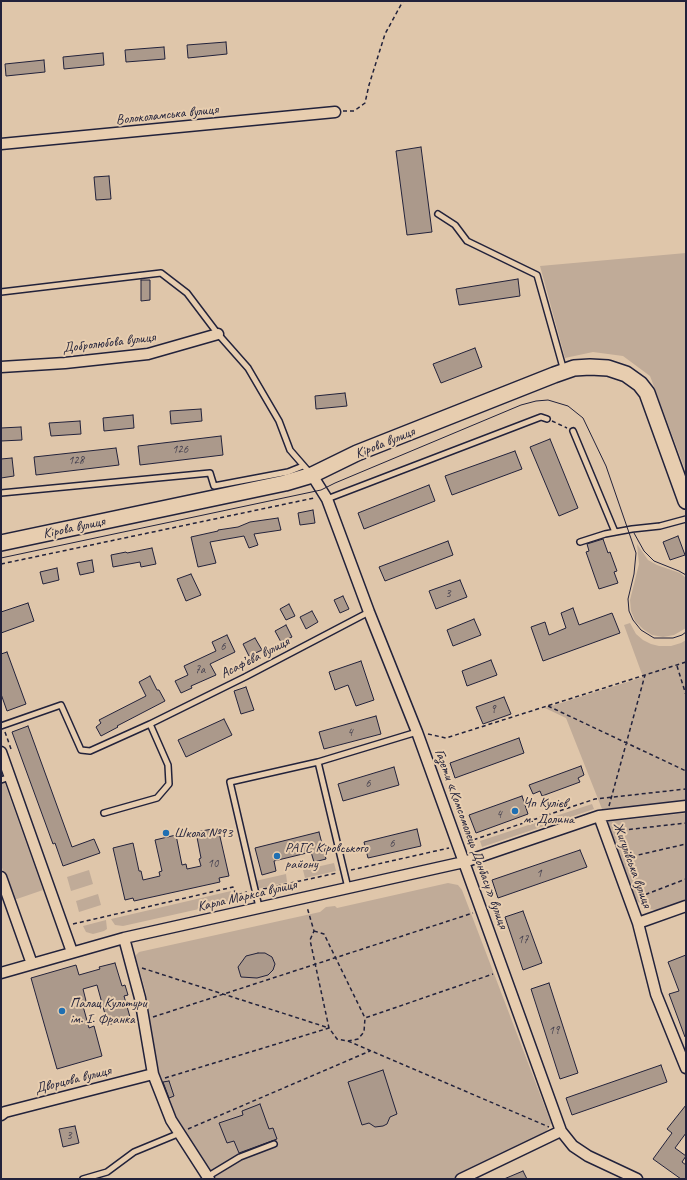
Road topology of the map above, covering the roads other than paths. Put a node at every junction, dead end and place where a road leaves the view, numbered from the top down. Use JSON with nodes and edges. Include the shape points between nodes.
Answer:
{"nodes":[{"id":1,"x":335,"y":112,"type":"road end"},
{"id":2,"x":1,"y":144,"type":"edge"},
{"id":3,"x":438,"y":214,"type":"dead end"},
{"id":4,"x":1,"y":292,"type":"edge"},
{"id":5,"x":218,"y":334,"type":"junction"},
{"id":6,"x":1,"y":367,"type":"edge"},
{"id":7,"x":564,"y":372,"type":"junction"},
{"id":8,"x":547,"y":419,"type":"road end"},
{"id":9,"x":574,"y":431,"type":"road end"},
{"id":10,"x":307,"y":470,"type":"junction"},
{"id":11,"x":1,"y":493,"type":"edge"},
{"id":12,"x":327,"y":499,"type":"junction"},
{"id":13,"x":686,"y":501,"type":"edge"},
{"id":14,"x":686,"y":518,"type":"edge"},
{"id":15,"x":615,"y":532,"type":"junction"},
{"id":16,"x":580,"y":542,"type":"dead end"},
{"id":17,"x":1,"y":543,"type":"edge"},
{"id":18,"x":369,"y":612,"type":"junction"},
{"id":19,"x":150,"y":724,"type":"junction"},
{"id":20,"x":2,"y":726,"type":"edge"},
{"id":21,"x":417,"y":732,"type":"junction"},
{"id":22,"x":1,"y":752,"type":"edge"},
{"id":23,"x":318,"y":762,"type":"junction"},
{"id":24,"x":5,"y":778,"type":"edge"},
{"id":25,"x":686,"y":806,"type":"edge"},
{"id":26,"x":104,"y":813,"type":"dead end"},
{"id":27,"x":599,"y":816,"type":"junction"},
{"id":28,"x":464,"y":862,"type":"junction"},
{"id":29,"x":1,"y":877,"type":"edge"},
{"id":30,"x":348,"y":888,"type":"junction"},
{"id":31,"x":686,"y":906,"type":"edge"},
{"id":32,"x":259,"y":907,"type":"junction"},
{"id":33,"x":638,"y":923,"type":"junction"},
{"id":34,"x":124,"y":938,"type":"junction"},
{"id":35,"x":72,"y":952,"type":"junction"},
{"id":36,"x":32,"y":964,"type":"junction"},
{"id":37,"x":12,"y":970,"type":"junction"},
{"id":38,"x":1,"y":974,"type":"edge"},
{"id":39,"x":1,"y":978,"type":"edge"},
{"id":40,"x":686,"y":1068,"type":"edge"},
{"id":41,"x":154,"y":1077,"type":"junction"},
{"id":42,"x":2,"y":1111,"type":"edge"},
{"id":43,"x":561,"y":1131,"type":"junction"},
{"id":44,"x":180,"y":1133,"type":"junction"},
{"id":45,"x":274,"y":1144,"type":"dead end"},
{"id":46,"x":208,"y":1178,"type":"edge"},
{"id":47,"x":83,"y":1179,"type":"edge"},
{"id":48,"x":461,"y":1179,"type":"edge"},
{"id":49,"x":637,"y":1179,"type":"edge"}],
"edges":[{"from":1,"to":2,"type":"street","name":"Волоколамська вулиця"},
{"from":3,"to":7,"type":"lane","via":[[455,225],[467,241],[537,275]]},
{"from":4,"to":5,"type":"lane","via":[[161,273],[186,293]]},
{"from":5,"to":6,"type":"street","name":"Добролюбова вулиця","via":[[148,354]]},
{"from":5,"to":10,"type":"lane","via":[[248,368],[279,421],[290,450]]},
{"from":7,"to":10,"type":"main road","name":"Кірова вулиця","via":[[358,453]]},
{"from":7,"to":13,"type":"main road","name":"Кірова вулиця","via":[[574,368],[608,368],[626,374],[640,384],[647,393]]},
{"from":8,"to":12,"type":"lane","via":[[540,417]]},
{"from":9,"to":15,"type":"lane"},
{"from":10,"to":11,"type":"lane","via":[[214,486],[210,474]]},
{"from":10,"to":12,"type":"street","name":"Газети «Комсомолець Донбасу» вулиця"},
{"from":10,"to":17,"type":"main road","name":"Кірова вулиця","via":[[285,483]]},
{"from":12,"to":18,"type":"street","name":"Газети «Комсомолець Донбасу» вулиця"},
{"from":14,"to":15,"type":"lane","via":[[660,526]]},
{"from":15,"to":16,"type":"lane"},
{"from":18,"to":19,"type":"lane","name":"Асаф’єва вулиця"},
{"from":18,"to":21,"type":"street","name":"Газети «Комсомолець Донбасу» вулиця"},
{"from":19,"to":20,"type":"lane","name":"Асаф’єва вулиця","via":[[90,750],[82,750],[60,705]]},
{"from":19,"to":26,"type":"lane","via":[[168,765],[169,784],[157,798]]},
{"from":21,"to":23,"type":"lane"},
{"from":21,"to":28,"type":"street","name":"Газети «Комсомолець Донбасу» вулиця"},
{"from":22,"to":24,"type":"street"},
{"from":23,"to":30,"type":"lane"},
{"from":23,"to":32,"type":"lane","via":[[230,782]]},
{"from":24,"to":35,"type":"street"},
{"from":25,"to":27,"type":"street","name":"Карла Маркса вулиця"},
{"from":27,"to":28,"type":"street","name":"Карла Маркса вулиця"},
{"from":27,"to":33,"type":"street","name":"Жигулівська вулиця"},
{"from":28,"to":30,"type":"street","name":"Карла Маркса вулиця"},
{"from":28,"to":43,"type":"street","name":"Газети «Комсомолець Донбасу» вулиця"},
{"from":29,"to":36,"type":"street"},
{"from":30,"to":32,"type":"street","name":"Карла Маркса вулиця"},
{"from":31,"to":33,"type":"street","name":"Жигулівська вулиця"},
{"from":32,"to":34,"type":"street","name":"Карла Маркса вулиця"},
{"from":33,"to":40,"type":"street","name":"Жигулівська вулиця","via":[[656,994]]},
{"from":34,"to":35,"type":"street","name":"Карла Маркса вулиця"},
{"from":34,"to":41,"type":"street","via":[[140,998]]},
{"from":35,"to":36,"type":"street","name":"Карла Маркса вулиця"},
{"from":36,"to":37,"type":"street","name":"Карла Маркса вулиця"},
{"from":37,"to":38,"type":"street","name":"Карла Маркса вулиця"},
{"from":37,"to":39,"type":"street"},
{"from":41,"to":42,"type":"street","name":"Дворцова вулиця"},
{"from":41,"to":44,"type":"street","via":[[171,1120]]},
{"from":43,"to":48,"type":"street"},
{"from":43,"to":49,"type":"street","name":"Газети «Комсомолець Донбасу» вулиця","via":[[573,1146],[588,1156]]},
{"from":44,"to":46,"type":"street"},
{"from":44,"to":47,"type":"lane","via":[[134,1152],[107,1172]]},
{"from":45,"to":46,"type":"lane","via":[[240,1157]]}]}
